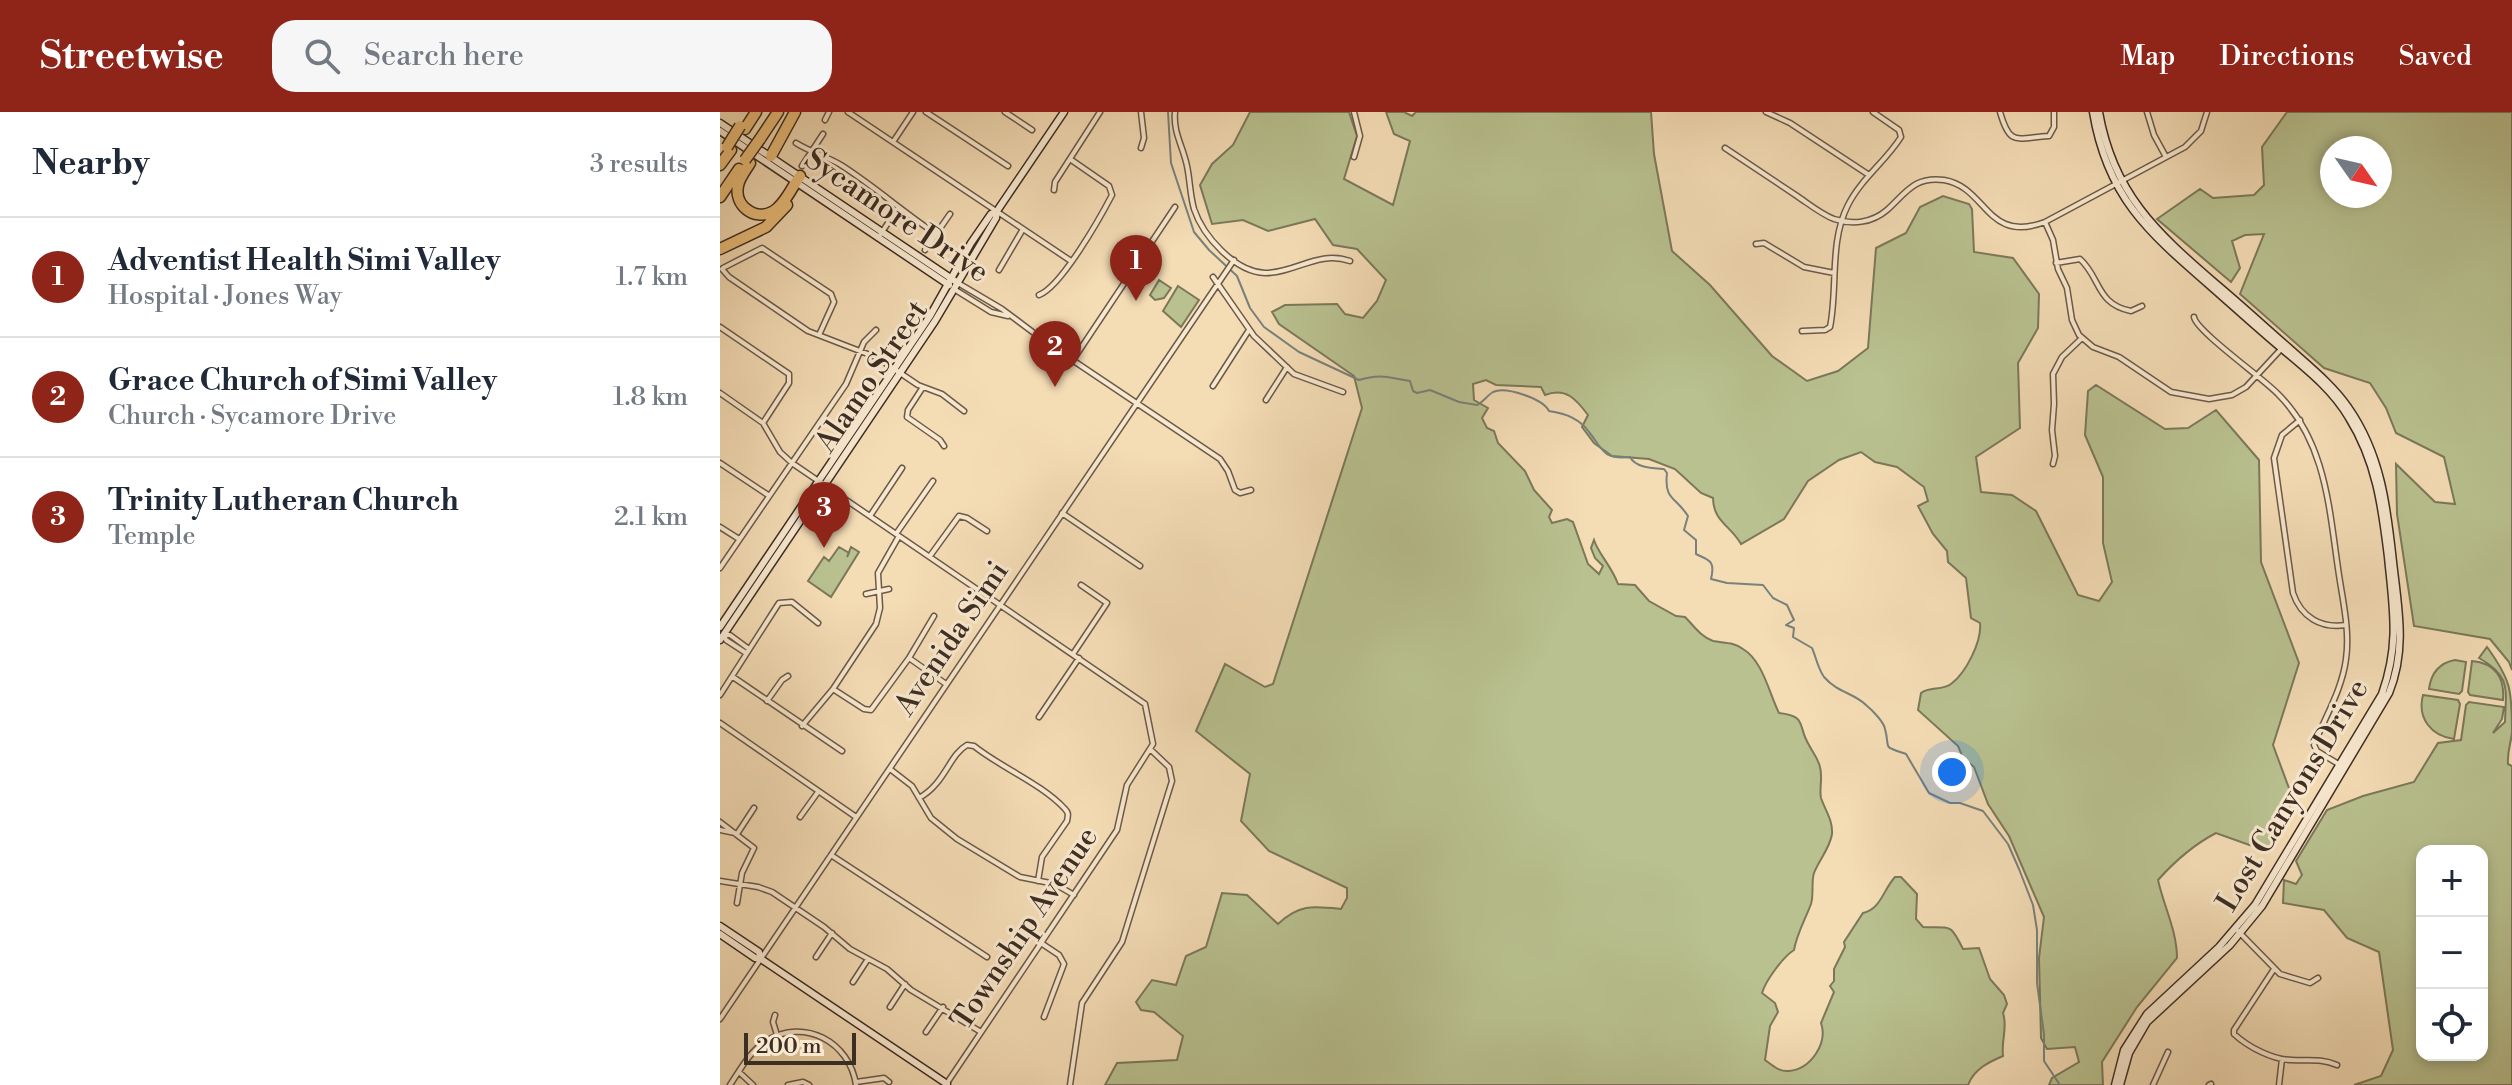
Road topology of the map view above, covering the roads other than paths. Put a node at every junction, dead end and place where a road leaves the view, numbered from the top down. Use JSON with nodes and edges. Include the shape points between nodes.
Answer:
{"nodes":[{"id":1,"x":749,"y":112,"type":"edge"},
{"id":2,"x":756,"y":112,"type":"edge"},
{"id":3,"x":777,"y":112,"type":"edge"},
{"id":4,"x":795,"y":112,"type":"edge"},
{"id":5,"x":829,"y":112,"type":"edge"},
{"id":6,"x":848,"y":112,"type":"edge"},
{"id":7,"x":913,"y":112,"type":"edge"},
{"id":8,"x":926,"y":112,"type":"edge"},
{"id":9,"x":1005,"y":112,"type":"edge"},
{"id":10,"x":1064,"y":112,"type":"edge"},
{"id":11,"x":1100,"y":112,"type":"edge"},
{"id":12,"x":1141,"y":112,"type":"edge"},
{"id":13,"x":1175,"y":112,"type":"edge"},
{"id":14,"x":1354,"y":112,"type":"edge"},
{"id":15,"x":1766,"y":112,"type":"edge"},
{"id":16,"x":1873,"y":112,"type":"edge"},
{"id":17,"x":2000,"y":112,"type":"edge"},
{"id":18,"x":2054,"y":112,"type":"edge"},
{"id":19,"x":2096,"y":112,"type":"edge"},
{"id":20,"x":2147,"y":112,"type":"edge"},
{"id":21,"x":2207,"y":112,"type":"edge"},
{"id":22,"x":825,"y":120,"type":"dead end"},
{"id":23,"x":720,"y":123,"type":"edge"},
{"id":24,"x":743,"y":127,"type":"junction"},
{"id":25,"x":1032,"y":130,"type":"dead end"},
{"id":26,"x":720,"y":131,"type":"edge"},
{"id":27,"x":823,"y":134,"type":"dead end"},
{"id":28,"x":893,"y":142,"type":"junction"},
{"id":29,"x":796,"y":143,"type":"dead end"},
{"id":30,"x":1141,"y":148,"type":"dead end"},
{"id":31,"x":1725,"y":148,"type":"dead end"},
{"id":32,"x":812,"y":151,"type":"junction"},
{"id":33,"x":771,"y":156,"type":"junction"},
{"id":34,"x":1354,"y":157,"type":"dead end"},
{"id":35,"x":2166,"y":158,"type":"junction"},
{"id":36,"x":1070,"y":159,"type":"junction"},
{"id":37,"x":748,"y":161,"type":"junction"},
{"id":38,"x":720,"y":162,"type":"edge"},
{"id":39,"x":1008,"y":166,"type":"dead end"},
{"id":40,"x":1869,"y":175,"type":"junction"},
{"id":41,"x":800,"y":178,"type":"junction"},
{"id":42,"x":2122,"y":180,"type":"junction"},
{"id":43,"x":2115,"y":184,"type":"junction"},
{"id":44,"x":1054,"y":190,"type":"dead end"},
{"id":45,"x":720,"y":197,"type":"edge"},
{"id":46,"x":1175,"y":207,"type":"dead end"},
{"id":47,"x":898,"y":208,"type":"junction"},
{"id":48,"x":997,"y":211,"type":"junction"},
{"id":49,"x":950,"y":214,"type":"dead end"},
{"id":50,"x":1842,"y":220,"type":"junction"},
{"id":51,"x":2045,"y":222,"type":"junction"},
{"id":52,"x":1023,"y":229,"type":"junction"},
{"id":53,"x":936,"y":234,"type":"junction"},
{"id":54,"x":880,"y":235,"type":"junction"},
{"id":55,"x":1756,"y":244,"type":"dead end"},
{"id":56,"x":720,"y":249,"type":"edge"},
{"id":57,"x":925,"y":250,"type":"dead end"},
{"id":58,"x":1234,"y":260,"type":"junction"},
{"id":59,"x":1071,"y":261,"type":"junction"},
{"id":60,"x":1350,"y":261,"type":"dead end"},
{"id":61,"x":2056,"y":263,"type":"junction"},
{"id":62,"x":721,"y":269,"type":"edge"},
{"id":63,"x":999,"y":270,"type":"dead end"},
{"id":64,"x":1835,"y":273,"type":"junction"},
{"id":65,"x":1213,"y":277,"type":"dead end"},
{"id":66,"x":1218,"y":282,"type":"junction"},
{"id":67,"x":953,"y":284,"type":"junction"},
{"id":68,"x":1039,"y":295,"type":"dead end"},
{"id":69,"x":2142,"y":306,"type":"dead end"},
{"id":70,"x":2194,"y":317,"type":"dead end"},
{"id":71,"x":720,"y":327,"type":"edge"},
{"id":72,"x":876,"y":330,"type":"dead end"},
{"id":73,"x":1249,"y":330,"type":"junction"},
{"id":74,"x":1802,"y":331,"type":"dead end"},
{"id":75,"x":819,"y":335,"type":"junction"},
{"id":76,"x":2082,"y":338,"type":"junction"},
{"id":77,"x":2283,"y":347,"type":"junction"},
{"id":78,"x":861,"y":349,"type":"junction"},
{"id":79,"x":1073,"y":360,"type":"junction"},
{"id":80,"x":1287,"y":367,"type":"junction"},
{"id":81,"x":898,"y":371,"type":"junction"},
{"id":82,"x":2258,"y":375,"type":"junction"},
{"id":83,"x":1213,"y":386,"type":"dead end"},
{"id":84,"x":923,"y":387,"type":"junction"},
{"id":85,"x":1343,"y":392,"type":"dead end"},
{"id":86,"x":720,"y":393,"type":"edge"},
{"id":87,"x":1266,"y":400,"type":"dead end"},
{"id":88,"x":1136,"y":403,"type":"junction"},
{"id":89,"x":964,"y":411,"type":"dead end"},
{"id":90,"x":2300,"y":420,"type":"junction"},
{"id":91,"x":763,"y":423,"type":"junction"},
{"id":92,"x":944,"y":446,"type":"dead end"},
{"id":93,"x":720,"y":463,"type":"edge"},
{"id":94,"x":792,"y":463,"type":"junction"},
{"id":95,"x":2053,"y":464,"type":"dead end"},
{"id":96,"x":902,"y":468,"type":"dead end"},
{"id":97,"x":933,"y":481,"type":"dead end"},
{"id":98,"x":822,"y":483,"type":"junction"},
{"id":99,"x":1251,"y":490,"type":"dead end"},
{"id":100,"x":769,"y":495,"type":"junction"},
{"id":101,"x":1062,"y":513,"type":"junction"},
{"id":102,"x":870,"y":516,"type":"junction"},
{"id":103,"x":720,"y":527,"type":"edge"},
{"id":104,"x":987,"y":531,"type":"dead end"},
{"id":105,"x":898,"y":535,"type":"junction"},
{"id":106,"x":739,"y":539,"type":"junction"},
{"id":107,"x":930,"y":556,"type":"junction"},
{"id":108,"x":1140,"y":566,"type":"dead end"},
{"id":109,"x":720,"y":568,"type":"edge"},
{"id":110,"x":1081,"y":585,"type":"dead end"},
{"id":111,"x":889,"y":589,"type":"dead end"},
{"id":112,"x":877,"y":591,"type":"junction"},
{"id":113,"x":866,"y":594,"type":"dead end"},
{"id":114,"x":1000,"y":604,"type":"junction"},
{"id":115,"x":934,"y":616,"type":"dead end"},
{"id":116,"x":818,"y":623,"type":"dead end"},
{"id":117,"x":2346,"y":625,"type":"junction"},
{"id":118,"x":721,"y":634,"type":"edge"},
{"id":119,"x":748,"y":652,"type":"junction"},
{"id":120,"x":1073,"y":654,"type":"junction"},
{"id":121,"x":909,"y":658,"type":"junction"},
{"id":122,"x":1079,"y":658,"type":"junction"},
{"id":123,"x":788,"y":676,"type":"dead end"},
{"id":124,"x":733,"y":677,"type":"junction"},
{"id":125,"x":946,"y":684,"type":"junction"},
{"id":126,"x":833,"y":689,"type":"junction"},
{"id":127,"x":720,"y":695,"type":"edge"},
{"id":128,"x":767,"y":701,"type":"junction"},
{"id":129,"x":1039,"y":717,"type":"dead end"},
{"id":130,"x":720,"y":723,"type":"edge"},
{"id":131,"x":802,"y":726,"type":"junction"},
{"id":132,"x":1150,"y":749,"type":"junction"},
{"id":133,"x":842,"y":751,"type":"dead end"},
{"id":134,"x":2341,"y":766,"type":"junction"},
{"id":135,"x":889,"y":769,"type":"junction"},
{"id":136,"x":818,"y":792,"type":"junction"},
{"id":137,"x":919,"y":798,"type":"junction"},
{"id":138,"x":754,"y":808,"type":"dead end"},
{"id":139,"x":800,"y":817,"type":"dead end"},
{"id":140,"x":856,"y":817,"type":"junction"},
{"id":141,"x":720,"y":822,"type":"edge"},
{"id":142,"x":720,"y":830,"type":"edge"},
{"id":143,"x":737,"y":834,"type":"junction"},
{"id":144,"x":831,"y":855,"type":"junction"},
{"id":145,"x":720,"y":881,"type":"edge"},
{"id":146,"x":1038,"y":881,"type":"junction"},
{"id":147,"x":740,"y":884,"type":"junction"},
{"id":148,"x":1074,"y":895,"type":"junction"},
{"id":149,"x":737,"y":903,"type":"dead end"},
{"id":150,"x":795,"y":907,"type":"junction"},
{"id":151,"x":720,"y":926,"type":"edge"},
{"id":152,"x":2239,"y":931,"type":"junction"},
{"id":153,"x":832,"y":933,"type":"junction"},
{"id":154,"x":720,"y":934,"type":"edge"},
{"id":155,"x":1041,"y":943,"type":"junction"},
{"id":156,"x":816,"y":957,"type":"dead end"},
{"id":157,"x":987,"y":957,"type":"dead end"},
{"id":158,"x":761,"y":959,"type":"junction"},
{"id":159,"x":868,"y":959,"type":"junction"},
{"id":160,"x":2274,"y":969,"type":"junction"},
{"id":161,"x":2318,"y":978,"type":"dead end"},
{"id":162,"x":853,"y":982,"type":"dead end"},
{"id":163,"x":905,"y":984,"type":"junction"},
{"id":164,"x":890,"y":1007,"type":"dead end"},
{"id":165,"x":943,"y":1007,"type":"junction"},
{"id":166,"x":775,"y":1015,"type":"dead end"},
{"id":167,"x":1044,"y":1017,"type":"dead end"},
{"id":168,"x":720,"y":1019,"type":"edge"},
{"id":169,"x":926,"y":1032,"type":"dead end"},
{"id":170,"x":981,"y":1032,"type":"junction"},
{"id":171,"x":777,"y":1035,"type":"junction"},
{"id":172,"x":2168,"y":1052,"type":"dead end"},
{"id":173,"x":2282,"y":1059,"type":"junction"},
{"id":174,"x":2337,"y":1065,"type":"dead end"},
{"id":175,"x":739,"y":1072,"type":"junction"},
{"id":176,"x":889,"y":1082,"type":"dead end"},
{"id":177,"x":856,"y":1083,"type":"edge"},
{"id":178,"x":730,"y":1085,"type":"edge"},
{"id":179,"x":753,"y":1085,"type":"edge"},
{"id":180,"x":788,"y":1085,"type":"edge"},
{"id":181,"x":809,"y":1085,"type":"edge"},
{"id":182,"x":947,"y":1085,"type":"edge"},
{"id":183,"x":1070,"y":1085,"type":"edge"},
{"id":184,"x":2117,"y":1085,"type":"edge"},
{"id":185,"x":2153,"y":1085,"type":"edge"},
{"id":186,"x":2279,"y":1085,"type":"edge"}],
"edges":[{"from":1,"to":24,"type":"highway"},
{"from":2,"to":24,"type":"highway"},
{"from":3,"to":37,"type":"highway","bridge":true},
{"from":4,"to":33,"type":"highway"},
{"from":5,"to":22,"type":"street"},
{"from":6,"to":28,"type":"street"},
{"from":7,"to":28,"type":"street"},
{"from":8,"to":39,"type":"street"},
{"from":9,"to":25,"type":"street"},
{"from":10,"to":48,"type":"street","name":"Alamo Street"},
{"from":11,"to":36,"type":"street"},
{"from":12,"to":30,"type":"street"},
{"from":13,"to":58,"type":"street","via":[[1175,134],[1196,213],[1209,236]]},
{"from":14,"to":34,"type":"street","via":[[1360,136]]},
{"from":15,"to":40,"type":"street"},
{"from":16,"to":40,"type":"street","via":[[1901,134]]},
{"from":17,"to":18,"type":"street","via":[[2010,137],[2049,136]]},
{"from":19,"to":42,"type":"street","name":"Lost Canyons Drive"},
{"from":19,"to":43,"type":"street","name":"Lost Canyons Drive","via":[[2098,141]]},
{"from":20,"to":35,"type":"street"},
{"from":21,"to":35,"type":"street","via":[[2201,131]]},
{"from":23,"to":33,"type":"street","name":"Sycamore Drive"},
{"from":24,"to":38,"type":"highway","bridge":true},
{"from":26,"to":41,"type":"street","name":"Sycamore Drive"},
{"from":27,"to":32,"type":"street"},
{"from":28,"to":48,"type":"street"},
{"from":29,"to":32,"type":"street"},
{"from":31,"to":50,"type":"street","via":[[1826,215]]},
{"from":32,"to":41,"type":"street"},
{"from":32,"to":47,"type":"street","via":[[879,189]]},
{"from":33,"to":41,"type":"street","name":"Sycamore Drive"},
{"from":35,"to":42,"type":"street"},
{"from":36,"to":44,"type":"street"},
{"from":36,"to":59,"type":"street","via":[[1109,186],[1112,195]]},
{"from":37,"to":41,"type":"highway","via":[[737,194],[752,213],[776,210]]},
{"from":37,"to":45,"type":"highway"},
{"from":40,"to":50,"type":"street"},
{"from":41,"to":54,"type":"street","name":"Sycamore Drive"},
{"from":41,"to":56,"type":"highway","via":[[783,211],[766,227]]},
{"from":42,"to":43,"type":"street"},
{"from":42,"to":77,"type":"street","name":"Lost Canyons Drive","via":[[2157,231]]},
{"from":43,"to":51,"type":"street"},
{"from":43,"to":77,"type":"street","name":"Lost Canyons Drive","via":[[2153,235]]},
{"from":46,"to":79,"type":"street"},
{"from":47,"to":53,"type":"street"},
{"from":47,"to":54,"type":"street"},
{"from":48,"to":52,"type":"street"},
{"from":48,"to":67,"type":"street","name":"Alamo Street"},
{"from":49,"to":53,"type":"street"},
{"from":50,"to":51,"type":"street","via":[[1873,218],[1913,185],[1940,180],[1966,189],[1990,216],[2006,224]]},
{"from":50,"to":64,"type":"street"},
{"from":51,"to":61,"type":"street"},
{"from":52,"to":59,"type":"street"},
{"from":52,"to":63,"type":"street"},
{"from":53,"to":57,"type":"street"},
{"from":54,"to":67,"type":"street","name":"Sycamore Drive"},
{"from":55,"to":64,"type":"street","via":[[1764,243],[1804,267]]},
{"from":58,"to":60,"type":"street","via":[[1265,273],[1323,257]]},
{"from":58,"to":66,"type":"street","name":"Avenida Simi"},
{"from":59,"to":68,"type":"street"},
{"from":61,"to":69,"type":"street","via":[[2083,260],[2112,303],[2131,311]]},
{"from":61,"to":76,"type":"street"},
{"from":62,"to":75,"type":"street"},
{"from":62,"to":75,"type":"street","via":[[762,248],[834,297]]},
{"from":64,"to":74,"type":"street","via":[[1831,324],[1828,329]]},
{"from":65,"to":66,"type":"street"},
{"from":66,"to":73,"type":"street"},
{"from":66,"to":88,"type":"street","name":"Avenida Simi"},
{"from":67,"to":79,"type":"street","name":"Sycamore Drive"},
{"from":67,"to":81,"type":"street","name":"Alamo Street"},
{"from":70,"to":82,"type":"street","via":[[2204,334]]},
{"from":71,"to":91,"type":"street","via":[[789,374],[789,383]]},
{"from":72,"to":78,"type":"street"},
{"from":73,"to":80,"type":"street"},
{"from":73,"to":83,"type":"street"},
{"from":75,"to":78,"type":"street"},
{"from":76,"to":82,"type":"street","via":[[2171,392],[2189,397],[2232,395]]},
{"from":76,"to":95,"type":"street","via":[[2053,374]]},
{"from":77,"to":82,"type":"street"},
{"from":77,"to":134,"type":"street","name":"Lost Canyons Drive","via":[[2334,389],[2357,421],[2381,475],[2388,513],[2401,646],[2396,676]]},
{"from":78,"to":81,"type":"street"},
{"from":78,"to":94,"type":"street","via":[[846,384]]},
{"from":79,"to":88,"type":"street","name":"Sycamore Drive"},
{"from":80,"to":85,"type":"street"},
{"from":80,"to":87,"type":"street"},
{"from":81,"to":84,"type":"street"},
{"from":81,"to":98,"type":"street","name":"Alamo Street"},
{"from":82,"to":90,"type":"street"},
{"from":84,"to":89,"type":"street"},
{"from":84,"to":92,"type":"street","via":[[907,413],[909,419]]},
{"from":86,"to":91,"type":"street"},
{"from":88,"to":99,"type":"street","name":"Sycamore Drive","via":[[1220,459],[1235,490]]},
{"from":88,"to":101,"type":"street","name":"Avenida Simi"},
{"from":90,"to":117,"type":"street","via":[[2323,471]]},
{"from":90,"to":117,"type":"street","via":[[2282,435],[2274,458],[2293,593],[2313,620]]},
{"from":91,"to":94,"type":"street"},
{"from":93,"to":100,"type":"street"},
{"from":94,"to":98,"type":"street"},
{"from":94,"to":100,"type":"street"},
{"from":96,"to":102,"type":"street"},
{"from":97,"to":105,"type":"street"},
{"from":98,"to":102,"type":"street"},
{"from":98,"to":118,"type":"street","name":"Alamo Street"},
{"from":100,"to":106,"type":"street"},
{"from":101,"to":108,"type":"street"},
{"from":101,"to":114,"type":"street","name":"Avenida Simi"},
{"from":102,"to":105,"type":"street"},
{"from":103,"to":106,"type":"street"},
{"from":104,"to":107,"type":"street","via":[[959,516]]},
{"from":105,"to":107,"type":"street"},
{"from":105,"to":112,"type":"street","via":[[880,567]]},
{"from":106,"to":109,"type":"street"},
{"from":107,"to":114,"type":"street"},
{"from":110,"to":120,"type":"street","via":[[1107,603]]},
{"from":111,"to":112,"type":"street"},
{"from":112,"to":113,"type":"street"},
{"from":112,"to":126,"type":"street","via":[[876,624]]},
{"from":114,"to":120,"type":"street"},
{"from":114,"to":125,"type":"street","name":"Avenida Simi"},
{"from":115,"to":121,"type":"street"},
{"from":116,"to":119,"type":"street","via":[[787,601],[777,605]]},
{"from":117,"to":134,"type":"street","via":[[2343,674],[2314,745]]},
{"from":118,"to":119,"type":"street"},
{"from":119,"to":124,"type":"street"},
{"from":120,"to":122,"type":"street"},
{"from":121,"to":125,"type":"street"},
{"from":121,"to":126,"type":"street","via":[[871,710]]},
{"from":122,"to":129,"type":"street"},
{"from":122,"to":132,"type":"street","via":[[1144,703],[1153,741]]},
{"from":123,"to":128,"type":"street"},
{"from":124,"to":127,"type":"street"},
{"from":124,"to":128,"type":"street"},
{"from":125,"to":135,"type":"street","name":"Avenida Simi"},
{"from":126,"to":131,"type":"street"},
{"from":128,"to":131,"type":"street"},
{"from":130,"to":136,"type":"street"},
{"from":131,"to":133,"type":"street"},
{"from":132,"to":148,"type":"street","name":"Township Avenue","via":[[1127,785],[1117,830]]},
{"from":132,"to":183,"type":"street","via":[[1169,767],[1172,781],[1122,942],[1082,1003]]},
{"from":134,"to":152,"type":"street","name":"Lost Canyons Drive","via":[[2262,906]]},
{"from":135,"to":137,"type":"street"},
{"from":135,"to":140,"type":"street","name":"Avenida Simi"},
{"from":136,"to":139,"type":"street"},
{"from":136,"to":140,"type":"street"},
{"from":137,"to":146,"type":"street","via":[[931,818],[957,839],[1009,872]]},
{"from":137,"to":146,"type":"street","via":[[936,786],[967,745],[1023,778],[1068,815],[1042,857]]},
{"from":138,"to":143,"type":"street"},
{"from":140,"to":144,"type":"street","name":"Avenida Simi"},
{"from":141,"to":143,"type":"street"},
{"from":142,"to":143,"type":"street"},
{"from":143,"to":147,"type":"street","via":[[754,848]]},
{"from":144,"to":150,"type":"street","name":"Avenida Simi"},
{"from":144,"to":157,"type":"street"},
{"from":145,"to":147,"type":"street"},
{"from":146,"to":148,"type":"street"},
{"from":147,"to":149,"type":"street"},
{"from":147,"to":150,"type":"street","via":[[764,889]]},
{"from":148,"to":155,"type":"street","name":"Township Avenue"},
{"from":150,"to":153,"type":"street"},
{"from":150,"to":158,"type":"street","name":"Avenida Simi"},
{"from":151,"to":158,"type":"street","via":[[759,952]]},
{"from":152,"to":160,"type":"street"},
{"from":152,"to":184,"type":"street","name":"Lost Canyons Drive","via":[[2147,1022]]},
{"from":153,"to":156,"type":"street"},
{"from":153,"to":159,"type":"street"},
{"from":154,"to":158,"type":"street"},
{"from":155,"to":167,"type":"street","via":[[1064,964]]},
{"from":155,"to":170,"type":"street","name":"Township Avenue"},
{"from":158,"to":168,"type":"street","name":"Avenida Simi"},
{"from":158,"to":182,"type":"street"},
{"from":159,"to":162,"type":"street"},
{"from":159,"to":163,"type":"street"},
{"from":160,"to":161,"type":"street","via":[[2300,982]]},
{"from":160,"to":173,"type":"street","via":[[2234,1034]]},
{"from":163,"to":164,"type":"street"},
{"from":163,"to":165,"type":"street"},
{"from":165,"to":169,"type":"street"},
{"from":165,"to":170,"type":"street"},
{"from":166,"to":171,"type":"street"},
{"from":170,"to":182,"type":"street","name":"Township Avenue"},
{"from":171,"to":175,"type":"street","via":[[756,1048]]},
{"from":171,"to":177,"type":"street","via":[[803,1032],[828,1040],[847,1058]]},
{"from":172,"to":185,"type":"street"},
{"from":173,"to":174,"type":"street"},
{"from":173,"to":186,"type":"street"},
{"from":175,"to":178,"type":"street"},
{"from":175,"to":179,"type":"street"},
{"from":176,"to":177,"type":"street","via":[[884,1078]]},
{"from":180,"to":181,"type":"street"}]}
